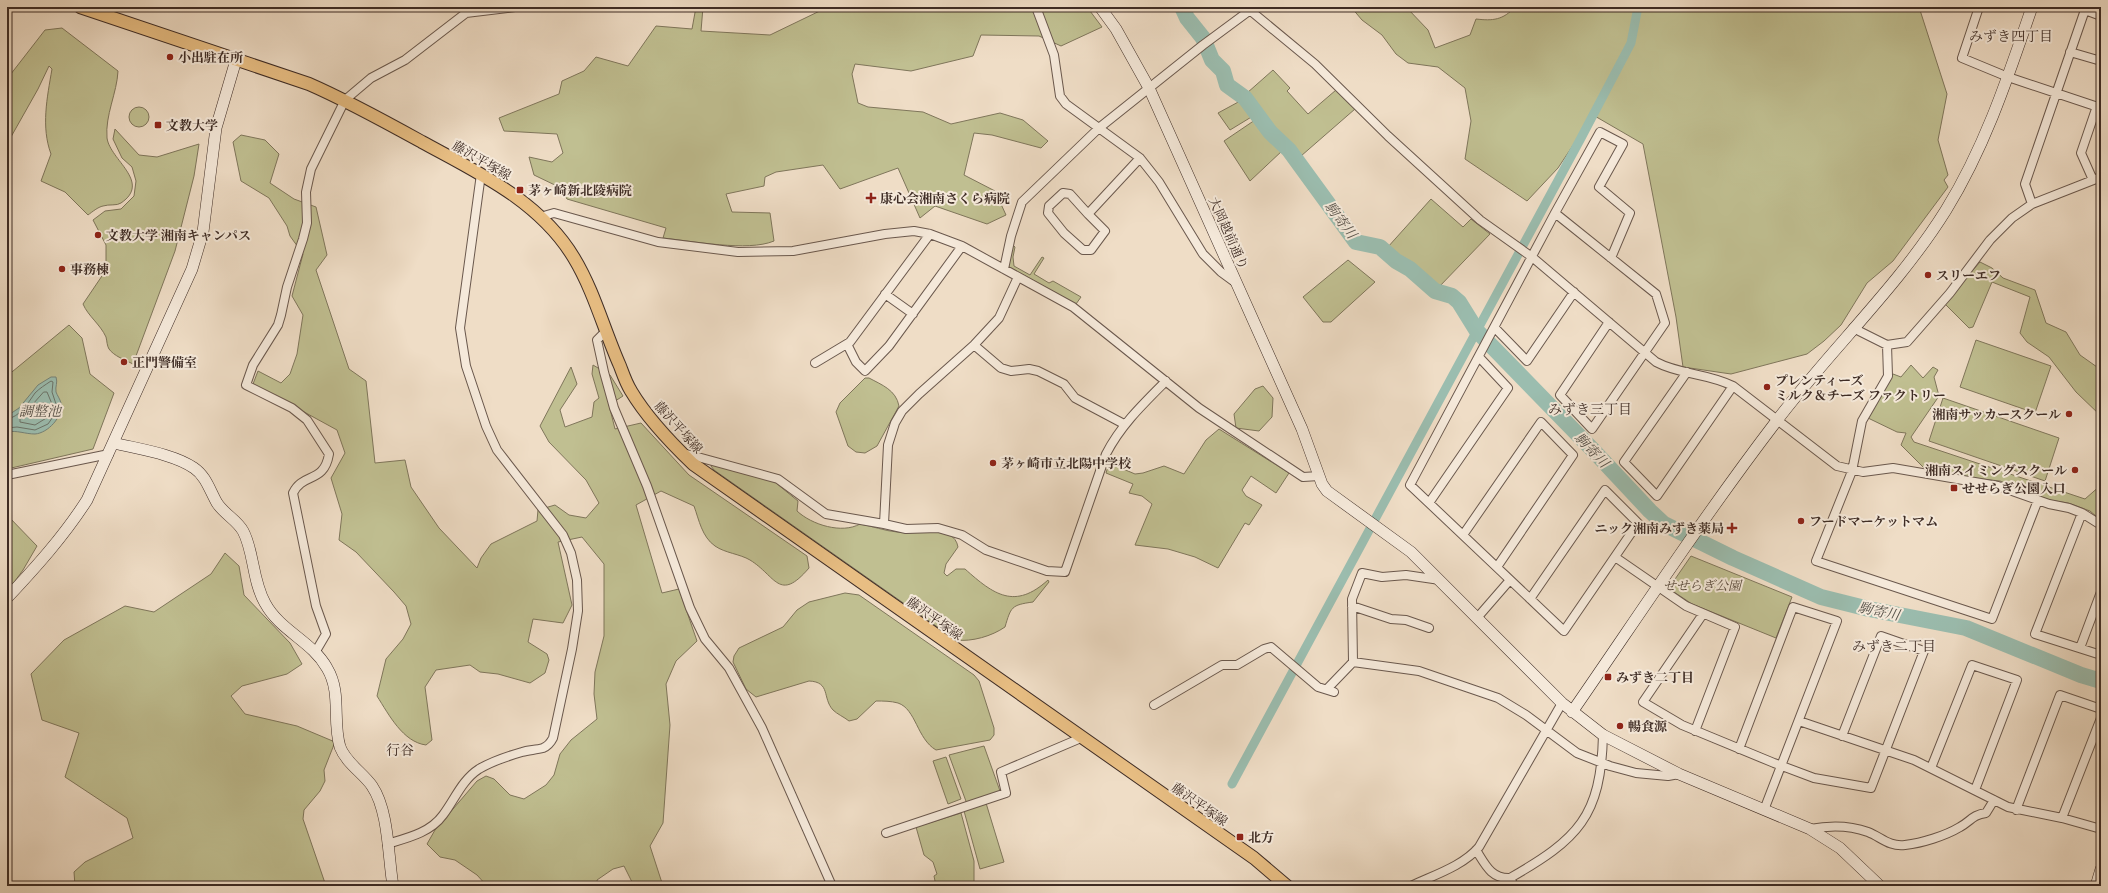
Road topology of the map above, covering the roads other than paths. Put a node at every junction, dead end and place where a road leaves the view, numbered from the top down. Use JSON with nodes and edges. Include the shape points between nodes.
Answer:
{"nodes":[{"id":1,"x":80,"y":7,"type":"edge"},
{"id":2,"x":515,"y":7,"type":"edge"},
{"id":3,"x":1036,"y":7,"type":"edge"},
{"id":4,"x":1100,"y":7,"type":"edge"},
{"id":5,"x":1979,"y":7,"type":"edge"},
{"id":6,"x":2032,"y":7,"type":"edge"},
{"id":7,"x":1250,"y":8,"type":"edge"},
{"id":8,"x":2085,"y":8,"type":"edge"},
{"id":9,"x":2101,"y":16,"type":"edge"},
{"id":10,"x":2070,"y":52,"type":"junction"},
{"id":11,"x":236,"y":60,"type":"junction"},
{"id":12,"x":2101,"y":61,"type":"edge"},
{"id":13,"x":2008,"y":76,"type":"junction"},
{"id":14,"x":1149,"y":88,"type":"junction"},
{"id":15,"x":2056,"y":93,"type":"junction"},
{"id":16,"x":345,"y":100,"type":"junction"},
{"id":17,"x":2099,"y":107,"type":"edge"},
{"id":18,"x":1099,"y":128,"type":"junction"},
{"id":19,"x":1140,"y":158,"type":"junction"},
{"id":20,"x":481,"y":174,"type":"junction"},
{"id":21,"x":2101,"y":177,"type":"edge"},
{"id":22,"x":2092,"y":180,"type":"junction"},
{"id":23,"x":2032,"y":204,"type":"junction"},
{"id":24,"x":1555,"y":213,"type":"junction"},
{"id":25,"x":1088,"y":214,"type":"junction"},
{"id":26,"x":540,"y":217,"type":"junction"},
{"id":27,"x":930,"y":234,"type":"junction"},
{"id":28,"x":962,"y":246,"type":"junction"},
{"id":29,"x":1532,"y":257,"type":"junction"},
{"id":30,"x":1611,"y":258,"type":"junction"},
{"id":31,"x":1004,"y":269,"type":"junction"},
{"id":32,"x":1018,"y":277,"type":"junction"},
{"id":33,"x":1236,"y":283,"type":"junction"},
{"id":34,"x":1574,"y":292,"type":"junction"},
{"id":35,"x":885,"y":294,"type":"junction"},
{"id":36,"x":912,"y":314,"type":"junction"},
{"id":37,"x":1609,"y":322,"type":"junction"},
{"id":38,"x":1853,"y":328,"type":"junction"},
{"id":39,"x":605,"y":332,"type":"junction"},
{"id":40,"x":1493,"y":332,"type":"junction"},
{"id":41,"x":847,"y":344,"type":"junction"},
{"id":42,"x":974,"y":345,"type":"junction"},
{"id":43,"x":1888,"y":345,"type":"junction"},
{"id":44,"x":1644,"y":352,"type":"junction"},
{"id":45,"x":1481,"y":353,"type":"junction"},
{"id":46,"x":815,"y":363,"type":"dead end"},
{"id":47,"x":1687,"y":372,"type":"junction"},
{"id":48,"x":1166,"y":381,"type":"junction"},
{"id":49,"x":1733,"y":386,"type":"junction"},
{"id":50,"x":1777,"y":420,"type":"junction"},
{"id":51,"x":1124,"y":424,"type":"junction"},
{"id":52,"x":114,"y":443,"type":"junction"},
{"id":53,"x":682,"y":453,"type":"junction"},
{"id":54,"x":108,"y":454,"type":"junction"},
{"id":55,"x":1852,"y":471,"type":"junction"},
{"id":56,"x":7,"y":475,"type":"edge"},
{"id":57,"x":1319,"y":476,"type":"junction"},
{"id":58,"x":2038,"y":500,"type":"junction"},
{"id":59,"x":1429,"y":503,"type":"junction"},
{"id":60,"x":2082,"y":513,"type":"junction"},
{"id":61,"x":884,"y":524,"type":"junction"},
{"id":62,"x":2101,"y":525,"type":"edge"},
{"id":63,"x":1463,"y":535,"type":"junction"},
{"id":64,"x":1615,"y":557,"type":"junction"},
{"id":65,"x":1497,"y":567,"type":"junction"},
{"id":66,"x":1440,"y":580,"type":"junction"},
{"id":67,"x":1510,"y":580,"type":"junction"},
{"id":68,"x":1658,"y":586,"type":"junction"},
{"id":69,"x":2101,"y":592,"type":"edge"},
{"id":70,"x":7,"y":598,"type":"edge"},
{"id":71,"x":1530,"y":599,"type":"junction"},
{"id":72,"x":1352,"y":606,"type":"junction"},
{"id":73,"x":1703,"y":614,"type":"junction"},
{"id":74,"x":1477,"y":618,"type":"junction"},
{"id":75,"x":1429,"y":628,"type":"dead end"},
{"id":76,"x":2080,"y":648,"type":"junction"},
{"id":77,"x":316,"y":651,"type":"junction"},
{"id":78,"x":2101,"y":655,"type":"edge"},
{"id":79,"x":1353,"y":662,"type":"junction"},
{"id":80,"x":1562,"y":703,"type":"junction"},
{"id":81,"x":1154,"y":705,"type":"dead end"},
{"id":82,"x":2101,"y":709,"type":"edge"},
{"id":83,"x":1572,"y":712,"type":"junction"},
{"id":84,"x":2101,"y":718,"type":"edge"},
{"id":85,"x":1798,"y":721,"type":"junction"},
{"id":86,"x":1547,"y":730,"type":"junction"},
{"id":87,"x":1695,"y":731,"type":"junction"},
{"id":88,"x":1602,"y":735,"type":"junction"},
{"id":89,"x":1842,"y":736,"type":"junction"},
{"id":90,"x":1081,"y":738,"type":"junction"},
{"id":91,"x":1739,"y":749,"type":"junction"},
{"id":92,"x":1886,"y":750,"type":"junction"},
{"id":93,"x":1602,"y":763,"type":"junction"},
{"id":94,"x":1781,"y":766,"type":"junction"},
{"id":95,"x":1932,"y":768,"type":"junction"},
{"id":96,"x":1679,"y":774,"type":"junction"},
{"id":97,"x":1975,"y":790,"type":"junction"},
{"id":98,"x":1994,"y":800,"type":"junction"},
{"id":99,"x":1764,"y":810,"type":"junction"},
{"id":100,"x":2016,"y":810,"type":"junction"},
{"id":101,"x":2062,"y":818,"type":"junction"},
{"id":102,"x":1810,"y":828,"type":"junction"},
{"id":103,"x":2101,"y":829,"type":"edge"},
{"id":104,"x":886,"y":833,"type":"dead end"},
{"id":105,"x":387,"y":844,"type":"junction"},
{"id":106,"x":1476,"y":850,"type":"junction"},
{"id":107,"x":2101,"y":869,"type":"edge"},
{"id":108,"x":1510,"y":878,"type":"junction"},
{"id":109,"x":393,"y":886,"type":"edge"},
{"id":110,"x":832,"y":886,"type":"edge"},
{"id":111,"x":1287,"y":886,"type":"edge"},
{"id":112,"x":1411,"y":886,"type":"edge"},
{"id":113,"x":1514,"y":886,"type":"edge"},
{"id":114,"x":1880,"y":886,"type":"edge"},
{"id":115,"x":2096,"y":886,"type":"edge"}],
"edges":[{"from":1,"to":11,"type":"main road","name":"藤沢平塚線"},
{"from":2,"to":16,"type":"street","via":[[466,13],[405,60],[371,78]]},
{"from":3,"to":18,"type":"street","via":[[1054,55],[1060,97]]},
{"from":4,"to":14,"type":"street","name":"大岡越前通り","via":[[1116,29]]},
{"from":5,"to":13,"type":"street","via":[[1962,58]]},
{"from":6,"to":13,"type":"street"},
{"from":7,"to":14,"type":"street"},
{"from":7,"to":29,"type":"street","via":[[1315,64],[1480,220]]},
{"from":8,"to":9,"type":"street"},
{"from":8,"to":10,"type":"street"},
{"from":10,"to":12,"type":"street"},
{"from":10,"to":15,"type":"street"},
{"from":11,"to":16,"type":"main road","name":"藤沢平塚線","via":[[309,84]]},
{"from":11,"to":52,"type":"street","via":[[216,128],[199,249]]},
{"from":13,"to":15,"type":"street"},
{"from":13,"to":38,"type":"street","via":[[1971,167],[1946,211],[1909,262]]},
{"from":14,"to":18,"type":"street"},
{"from":14,"to":33,"type":"street","name":"大岡越前通り"},
{"from":15,"to":17,"type":"street"},
{"from":15,"to":23,"type":"street","via":[[2025,184]]},
{"from":16,"to":20,"type":"main road","name":"藤沢平塚線"},
{"from":16,"to":77,"type":"street","via":[[311,169],[306,192],[307,223],[278,325],[253,365],[246,385],[292,408],[307,420],[329,454],[323,472],[297,485],[293,493],[316,606],[326,634]]},
{"from":17,"to":22,"type":"street","via":[[2081,153]]},
{"from":18,"to":19,"type":"street"},
{"from":18,"to":31,"type":"street","via":[[1022,202]]},
{"from":19,"to":25,"type":"street"},
{"from":19,"to":33,"type":"street","via":[[1159,182],[1203,254]]},
{"from":20,"to":26,"type":"main road","name":"藤沢平塚線","via":[[510,192]]},
{"from":20,"to":105,"type":"street","via":[[460,328],[466,366],[497,450],[563,535],[571,553],[577,580],[578,611],[569,664],[550,744],[498,760],[479,769],[465,782],[443,816],[433,825],[410,838]]},
{"from":21,"to":22,"type":"street"},
{"from":22,"to":23,"type":"street"},
{"from":23,"to":43,"type":"street","via":[[2012,218],[1990,240],[1950,293],[1907,342]]},
{"from":24,"to":29,"type":"street"},
{"from":24,"to":30,"type":"street"},
{"from":24,"to":30,"type":"street","via":[[1600,132],[1623,144],[1599,187],[1630,213]]},
{"from":25,"to":25,"type":"street","via":[[1070,194],[1063,194],[1049,206],[1048,213],[1064,233],[1083,250],[1091,250],[1105,231]]},
{"from":26,"to":27,"type":"street","via":[[554,213],[658,242],[738,252],[793,251],[914,231]]},
{"from":26,"to":39,"type":"main road","name":"藤沢平塚線","via":[[573,256],[586,280]]},
{"from":27,"to":28,"type":"street"},
{"from":27,"to":35,"type":"street"},
{"from":28,"to":31,"type":"street"},
{"from":28,"to":36,"type":"street"},
{"from":29,"to":34,"type":"street"},
{"from":29,"to":40,"type":"street"},
{"from":30,"to":44,"type":"street","via":[[1656,294],[1665,323]]},
{"from":31,"to":32,"type":"street"},
{"from":32,"to":42,"type":"street","via":[[999,318]]},
{"from":32,"to":48,"type":"street","via":[[1073,306]]},
{"from":33,"to":57,"type":"street","name":"大岡越前通り","via":[[1302,429]]},
{"from":34,"to":37,"type":"street"},
{"from":34,"to":40,"type":"street","via":[[1527,361]]},
{"from":35,"to":36,"type":"street"},
{"from":35,"to":41,"type":"street"},
{"from":36,"to":41,"type":"street","via":[[889,346],[865,371],[856,362]]},
{"from":37,"to":44,"type":"street"},
{"from":37,"to":44,"type":"street","via":[[1560,395],[1592,429]]},
{"from":38,"to":43,"type":"street"},
{"from":38,"to":50,"type":"street"},
{"from":39,"to":53,"type":"main road","name":"藤沢平塚線","via":[[630,390],[653,422]]},
{"from":39,"to":110,"type":"street","via":[[597,340],[610,394],[647,486],[690,608],[705,639],[729,668],[762,728]]},
{"from":40,"to":45,"type":"street"},
{"from":41,"to":46,"type":"street"},
{"from":42,"to":51,"type":"street","via":[[1001,368],[1011,371],[1038,371],[1064,384],[1075,398]]},
{"from":42,"to":61,"type":"street","via":[[919,394],[902,411],[895,423],[888,445]]},
{"from":43,"to":55,"type":"street","via":[[1888,376],[1862,421]]},
{"from":44,"to":47,"type":"street","via":[[1666,367]]},
{"from":45,"to":59,"type":"street","via":[[1410,485]]},
{"from":45,"to":59,"type":"street","via":[[1508,388]]},
{"from":47,"to":49,"type":"street","via":[[1715,378]]},
{"from":47,"to":49,"type":"street","via":[[1624,462],[1657,496]]},
{"from":48,"to":51,"type":"street"},
{"from":48,"to":57,"type":"street","via":[[1218,422],[1303,477]]},
{"from":49,"to":50,"type":"street"},
{"from":50,"to":55,"type":"street","via":[[1828,460]]},
{"from":50,"to":68,"type":"street"},
{"from":51,"to":61,"type":"street","via":[[1106,454],[1064,572],[1047,571],[986,550],[962,535],[938,528],[906,528]]},
{"from":52,"to":54,"type":"street"},
{"from":52,"to":77,"type":"street","via":[[180,460],[195,468],[206,480],[222,509],[244,532],[256,584],[265,604],[288,632]]},
{"from":53,"to":61,"type":"street","via":[[778,478],[826,514]]},
{"from":53,"to":90,"type":"main road","name":"藤沢平塚線","via":[[693,464]]},
{"from":54,"to":56,"type":"street"},
{"from":54,"to":70,"type":"street","via":[[87,500],[70,527]]},
{"from":55,"to":58,"type":"street","via":[[1892,468],[1930,473],[1949,479],[1998,486]]},
{"from":55,"to":58,"type":"street","via":[[1816,561],[1992,619]]},
{"from":57,"to":66,"type":"street","name":"大岡越前通り","via":[[1327,491],[1411,552]]},
{"from":58,"to":60,"type":"street"},
{"from":59,"to":63,"type":"street"},
{"from":60,"to":62,"type":"street"},
{"from":60,"to":76,"type":"street","via":[[2035,634]]},
{"from":63,"to":65,"type":"street"},
{"from":63,"to":65,"type":"street","via":[[1541,422],[1573,455]]},
{"from":64,"to":68,"type":"street"},
{"from":64,"to":71,"type":"street","via":[[1564,631]]},
{"from":64,"to":71,"type":"street","via":[[1638,523],[1606,490]]},
{"from":65,"to":67,"type":"street"},
{"from":66,"to":72,"type":"street","via":[[1406,575],[1382,577],[1362,573],[1352,599]]},
{"from":66,"to":74,"type":"street","name":"大岡越前通り"},
{"from":67,"to":71,"type":"street"},
{"from":67,"to":74,"type":"street"},
{"from":68,"to":73,"type":"street","via":[[1686,606]]},
{"from":68,"to":83,"type":"street"},
{"from":69,"to":76,"type":"street"},
{"from":72,"to":75,"type":"street"},
{"from":72,"to":79,"type":"street"},
{"from":73,"to":87,"type":"street","via":[[1735,627]]},
{"from":73,"to":87,"type":"street","via":[[1643,702]]},
{"from":74,"to":80,"type":"street","name":"大岡越前通り"},
{"from":76,"to":78,"type":"street"},
{"from":77,"to":105,"type":"street","via":[[334,682],[336,732],[341,749],[372,786],[383,813]]},
{"from":79,"to":81,"type":"street","via":[[1331,691],[1318,687],[1271,646],[1237,665],[1222,665]]},
{"from":79,"to":86,"type":"street","via":[[1419,671],[1478,690],[1504,702]]},
{"from":80,"to":83,"type":"street","name":"大岡越前通り"},
{"from":80,"to":86,"type":"street"},
{"from":82,"to":100,"type":"street","via":[[2060,695]]},
{"from":83,"to":88,"type":"street","name":"大岡越前通り"},
{"from":84,"to":101,"type":"street"},
{"from":85,"to":89,"type":"street"},
{"from":85,"to":91,"type":"street","via":[[1837,621],[1794,607]]},
{"from":85,"to":94,"type":"street"},
{"from":86,"to":93,"type":"street","via":[[1577,753]]},
{"from":86,"to":106,"type":"street"},
{"from":87,"to":91,"type":"street"},
{"from":88,"to":93,"type":"street"},
{"from":88,"to":96,"type":"street","name":"大岡越前通り"},
{"from":89,"to":92,"type":"street"},
{"from":89,"to":92,"type":"street","via":[[1881,636],[1924,651]]},
{"from":90,"to":104,"type":"street","via":[[1001,772],[1006,793]]},
{"from":90,"to":111,"type":"main road","name":"藤沢平塚線","via":[[1254,858]]},
{"from":91,"to":94,"type":"street"},
{"from":92,"to":94,"type":"street","via":[[1871,788],[1814,778]]},
{"from":92,"to":95,"type":"street"},
{"from":93,"to":96,"type":"street","via":[[1636,773],[1668,776]]},
{"from":93,"to":108,"type":"street","via":[[1592,805],[1585,819],[1547,857]]},
{"from":94,"to":99,"type":"street"},
{"from":95,"to":97,"type":"street"},
{"from":95,"to":97,"type":"street","via":[[1972,665],[2017,680]]},
{"from":96,"to":99,"type":"street","name":"大岡越前通り"},
{"from":97,"to":98,"type":"street"},
{"from":98,"to":100,"type":"street"},
{"from":98,"to":102,"type":"street","via":[[1986,813],[1975,814],[1962,826],[1949,833],[1905,845],[1892,844],[1869,832],[1851,827]]},
{"from":99,"to":102,"type":"street","name":"大岡越前通り"},
{"from":100,"to":101,"type":"street"},
{"from":101,"to":103,"type":"street"},
{"from":102,"to":114,"type":"street","name":"大岡越前通り","via":[[1840,848]]},
{"from":105,"to":109,"type":"street"},
{"from":106,"to":108,"type":"street","via":[[1490,872],[1496,876]]},
{"from":106,"to":112,"type":"street","via":[[1459,863]]},
{"from":107,"to":115,"type":"street"},
{"from":108,"to":113,"type":"street"}]}
